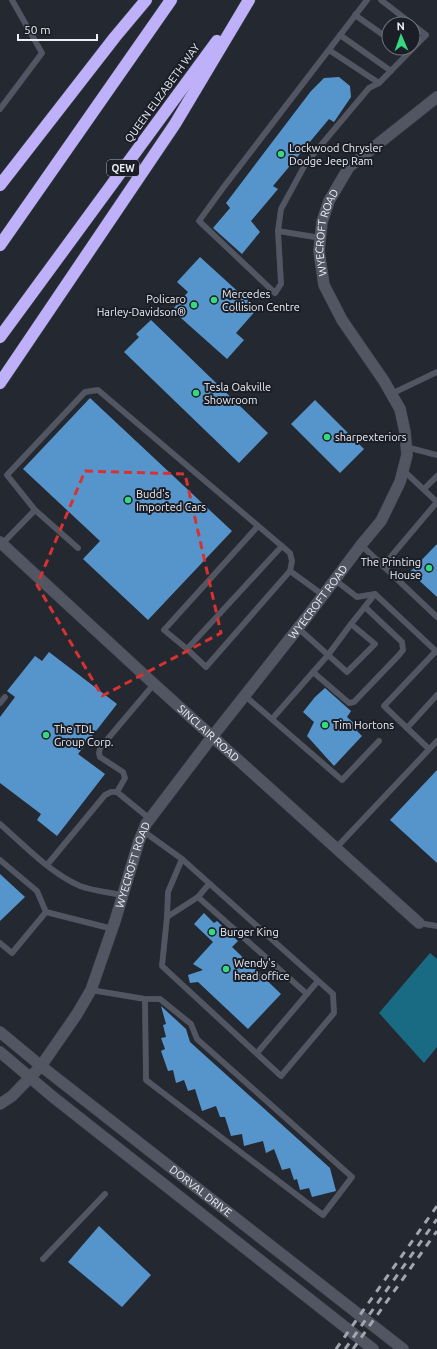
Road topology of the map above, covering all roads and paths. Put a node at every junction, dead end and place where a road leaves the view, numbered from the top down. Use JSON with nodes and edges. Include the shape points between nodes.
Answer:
{"nodes":[{"id":1,"x":12,"y":0,"type":"edge"},
{"id":2,"x":146,"y":0,"type":"edge"},
{"id":3,"x":171,"y":0,"type":"edge"},
{"id":4,"x":248,"y":0,"type":"edge"},
{"id":5,"x":367,"y":0,"type":"edge"},
{"id":6,"x":381,"y":0,"type":"edge"},
{"id":7,"x":355,"y":15,"type":"junction"},
{"id":8,"x":402,"y":16,"type":"edge"},
{"id":9,"x":421,"y":31,"type":"edge"},
{"id":10,"x":381,"y":33,"type":"edge"},
{"id":11,"x":340,"y":35,"type":"junction"},
{"id":12,"x":421,"y":40,"type":"edge"},
{"id":13,"x":329,"y":50,"type":"junction"},
{"id":14,"x":405,"y":56,"type":"edge"},
{"id":15,"x":391,"y":71,"type":"junction"},
{"id":16,"x":379,"y":83,"type":"junction"},
{"id":17,"x":437,"y":97,"type":"edge"},
{"id":18,"x":0,"y":109,"type":"edge"},
{"id":19,"x":0,"y":185,"type":"edge"},
{"id":20,"x":278,"y":231,"type":"junction"},
{"id":21,"x":321,"y":238,"type":"junction"},
{"id":22,"x":0,"y":245,"type":"edge"},
{"id":23,"x":0,"y":337,"type":"edge"},
{"id":24,"x":437,"y":372,"type":"edge"},
{"id":25,"x":0,"y":383,"type":"edge"},
{"id":26,"x":391,"y":394,"type":"junction"},
{"id":27,"x":406,"y":447,"type":"junction"},
{"id":28,"x":437,"y":455,"type":"edge"},
{"id":29,"x":403,"y":470,"type":"junction"},
{"id":30,"x":437,"y":476,"type":"edge"},
{"id":31,"x":424,"y":489,"type":"junction"},
{"id":32,"x":437,"y":502,"type":"edge"},
{"id":33,"x":35,"y":510,"type":"junction"},
{"id":34,"x":258,"y":526,"type":"junction"},
{"id":35,"x":1,"y":543,"type":"edge"},
{"id":36,"x":361,"y":545,"type":"junction"},
{"id":37,"x":282,"y":546,"type":"junction"},
{"id":38,"x":78,"y":548,"type":"dead end"},
{"id":39,"x":383,"y":566,"type":"junction"},
{"id":40,"x":290,"y":572,"type":"junction"},
{"id":41,"x":335,"y":580,"type":"junction"},
{"id":42,"x":375,"y":594,"type":"junction"},
{"id":43,"x":323,"y":595,"type":"junction"},
{"id":44,"x":365,"y":607,"type":"junction"},
{"id":45,"x":437,"y":617,"type":"edge"},
{"id":46,"x":351,"y":624,"type":"junction"},
{"id":47,"x":298,"y":628,"type":"junction"},
{"id":48,"x":187,"y":649,"type":"junction"},
{"id":49,"x":436,"y":651,"type":"edge"},
{"id":50,"x":328,"y":655,"type":"junction"},
{"id":51,"x":313,"y":672,"type":"junction"},
{"id":52,"x":154,"y":684,"type":"junction"},
{"id":53,"x":437,"y":695,"type":"edge"},
{"id":54,"x":244,"y":696,"type":"junction"},
{"id":55,"x":5,"y":697,"type":"dead end"},
{"id":56,"x":0,"y":703,"type":"edge"},
{"id":57,"x":272,"y":719,"type":"junction"},
{"id":58,"x":407,"y":728,"type":"junction"},
{"id":59,"x":212,"y":737,"type":"junction"},
{"id":60,"x":379,"y":741,"type":"dead end"},
{"id":61,"x":437,"y":741,"type":"edge"},
{"id":62,"x":430,"y":749,"type":"junction"},
{"id":63,"x":117,"y":792,"type":"junction"},
{"id":64,"x":150,"y":819,"type":"junction"},
{"id":65,"x":0,"y":824,"type":"edge"},
{"id":66,"x":143,"y":831,"type":"junction"},
{"id":67,"x":336,"y":848,"type":"junction"},
{"id":68,"x":182,"y":859,"type":"junction"},
{"id":69,"x":0,"y":860,"type":"edge"},
{"id":70,"x":47,"y":865,"type":"junction"},
{"id":71,"x":209,"y":884,"type":"junction"},
{"id":72,"x":122,"y":895,"type":"junction"},
{"id":73,"x":198,"y":897,"type":"junction"},
{"id":74,"x":46,"y":912,"type":"junction"},
{"id":75,"x":167,"y":917,"type":"junction"},
{"id":76,"x":419,"y":923,"type":"joint"},
{"id":77,"x":437,"y":926,"type":"edge"},
{"id":78,"x":113,"y":929,"type":"junction"},
{"id":79,"x":0,"y":943,"type":"edge"},
{"id":80,"x":318,"y":981,"type":"junction"},
{"id":81,"x":91,"y":990,"type":"junction"},
{"id":82,"x":307,"y":994,"type":"junction"},
{"id":83,"x":145,"y":999,"type":"junction"},
{"id":84,"x":0,"y":1032,"type":"edge"},
{"id":85,"x":0,"y":1052,"type":"edge"},
{"id":86,"x":257,"y":1053,"type":"junction"},
{"id":87,"x":41,"y":1066,"type":"junction"},
{"id":88,"x":31,"y":1078,"type":"junction"},
{"id":89,"x":0,"y":1104,"type":"edge"},
{"id":90,"x":105,"y":1194,"type":"dead end"},
{"id":91,"x":43,"y":1259,"type":"dead end"},
{"id":92,"x":373,"y":1349,"type":"edge"},
{"id":93,"x":403,"y":1349,"type":"edge"}],
"edges":[{"from":1,"to":18,"type":"lane","via":[[42,53]]},
{"from":2,"to":19,"type":"highway"},
{"from":3,"to":22,"type":"highway"},
{"from":4,"to":23,"type":"highway","name":"QUEEN ELIZABETH WAY","number":"QEW"},
{"from":4,"to":25,"type":"highway","via":[[175,124]]},
{"from":5,"to":7,"type":"lane"},
{"from":6,"to":8,"type":"lane"},
{"from":7,"to":10,"type":"lane"},
{"from":7,"to":11,"type":"lane"},
{"from":9,"to":12,"type":"lane","via":[[426,35]]},
{"from":11,"to":13,"type":"lane"},
{"from":11,"to":15,"type":"lane"},
{"from":13,"to":16,"type":"lane"},
{"from":13,"to":20,"type":"lane","via":[[199,221],[275,292],[281,284]]},
{"from":14,"to":15,"type":"lane"},
{"from":15,"to":16,"type":"lane"},
{"from":16,"to":20,"type":"lane","via":[[369,88],[306,163],[281,209]]},
{"from":17,"to":21,"type":"street","name":"WYECROFT ROAD","via":[[349,167],[329,201],[322,222]]},
{"from":20,"to":21,"type":"lane"},
{"from":21,"to":26,"type":"street","name":"WYECROFT ROAD","via":[[319,251],[324,285],[342,320]]},
{"from":24,"to":26,"type":"lane"},
{"from":26,"to":27,"type":"street","name":"WYECROFT ROAD","via":[[400,409]]},
{"from":27,"to":28,"type":"lane"},
{"from":27,"to":29,"type":"street","name":"WYECROFT ROAD","via":[[407,455]]},
{"from":29,"to":31,"type":"lane"},
{"from":29,"to":36,"type":"street","name":"WYECROFT ROAD","via":[[381,521]]},
{"from":30,"to":31,"type":"lane"},
{"from":31,"to":32,"type":"lane"},
{"from":32,"to":39,"type":"lane"},
{"from":33,"to":34,"type":"lane","via":[[7,475],[85,392],[98,390]]},
{"from":33,"to":35,"type":"lane"},
{"from":33,"to":38,"type":"lane"},
{"from":34,"to":37,"type":"lane"},
{"from":34,"to":48,"type":"lane","via":[[164,630]]},
{"from":35,"to":52,"type":"street","name":"SINCLAIR ROAD"},
{"from":36,"to":39,"type":"lane"},
{"from":36,"to":41,"type":"street","name":"WYECROFT ROAD"},
{"from":37,"to":40,"type":"lane","via":[[290,553]]},
{"from":37,"to":48,"type":"lane"},
{"from":39,"to":45,"type":"lane"},
{"from":40,"to":43,"type":"lane"},
{"from":40,"to":48,"type":"lane","via":[[206,667]]},
{"from":41,"to":42,"type":"lane","via":[[357,597]]},
{"from":41,"to":43,"type":"street","name":"WYECROFT ROAD"},
{"from":42,"to":44,"type":"lane"},
{"from":42,"to":49,"type":"lane"},
{"from":43,"to":47,"type":"street","name":"WYECROFT ROAD"},
{"from":44,"to":46,"type":"lane"},
{"from":44,"to":51,"type":"lane","via":[[402,642],[403,650],[354,702],[349,704]]},
{"from":46,"to":50,"type":"lane"},
{"from":46,"to":50,"type":"lane","via":[[375,644],[348,672]]},
{"from":47,"to":50,"type":"lane"},
{"from":47,"to":54,"type":"street","name":"WYECROFT ROAD"},
{"from":49,"to":58,"type":"lane","via":[[384,706]]},
{"from":50,"to":51,"type":"lane"},
{"from":51,"to":57,"type":"lane"},
{"from":52,"to":59,"type":"street","name":"SINCLAIR ROAD"},
{"from":52,"to":63,"type":"lane","via":[[100,748],[100,757],[123,772],[125,778]]},
{"from":53,"to":58,"type":"lane"},
{"from":54,"to":57,"type":"lane"},
{"from":54,"to":59,"type":"street","name":"WYECROFT ROAD"},
{"from":55,"to":56,"type":"lane"},
{"from":57,"to":60,"type":"lane","via":[[342,780]]},
{"from":58,"to":62,"type":"lane"},
{"from":59,"to":64,"type":"street","name":"WYECROFT ROAD"},
{"from":59,"to":67,"type":"street","name":"SINCLAIR ROAD"},
{"from":61,"to":62,"type":"lane"},
{"from":62,"to":67,"type":"lane"},
{"from":63,"to":64,"type":"lane"},
{"from":63,"to":70,"type":"lane","via":[[105,795]]},
{"from":64,"to":66,"type":"street","name":"WYECROFT ROAD"},
{"from":65,"to":70,"type":"lane"},
{"from":66,"to":68,"type":"lane"},
{"from":66,"to":72,"type":"street","name":"WYECROFT ROAD"},
{"from":67,"to":76,"type":"street","name":"SINCLAIR ROAD"},
{"from":68,"to":71,"type":"lane"},
{"from":68,"to":75,"type":"lane","via":[[168,892]]},
{"from":69,"to":74,"type":"lane","via":[[37,891]]},
{"from":70,"to":72,"type":"lane","via":[[80,885]]},
{"from":71,"to":73,"type":"lane"},
{"from":71,"to":80,"type":"lane"},
{"from":72,"to":78,"type":"street","name":"WYECROFT ROAD"},
{"from":73,"to":75,"type":"lane"},
{"from":73,"to":82,"type":"lane"},
{"from":74,"to":78,"type":"lane"},
{"from":74,"to":79,"type":"lane","via":[[12,953]]},
{"from":75,"to":86,"type":"lane","via":[[162,966]]},
{"from":76,"to":77,"type":"lane"},
{"from":78,"to":81,"type":"street","name":"WYECROFT ROAD"},
{"from":80,"to":82,"type":"lane"},
{"from":80,"to":86,"type":"lane","via":[[333,994],[334,1013],[281,1076]]},
{"from":81,"to":83,"type":"lane"},
{"from":81,"to":87,"type":"street","name":"WYECROFT ROAD"},
{"from":82,"to":86,"type":"lane"},
{"from":83,"to":83,"type":"lane","via":[[146,1080],[323,1215],[352,1177],[197,1039],[191,1024],[160,999]]},
{"from":84,"to":87,"type":"street","name":"DORVAL DRIVE"},
{"from":85,"to":88,"type":"street","name":"DORVAL DRIVE"},
{"from":87,"to":88,"type":"street","name":"WYECROFT ROAD"},
{"from":87,"to":93,"type":"street","name":"DORVAL DRIVE"},
{"from":88,"to":89,"type":"street","name":"WYECROFT ROAD"},
{"from":88,"to":92,"type":"street","name":"DORVAL DRIVE"},
{"from":90,"to":91,"type":"lane"}]}
